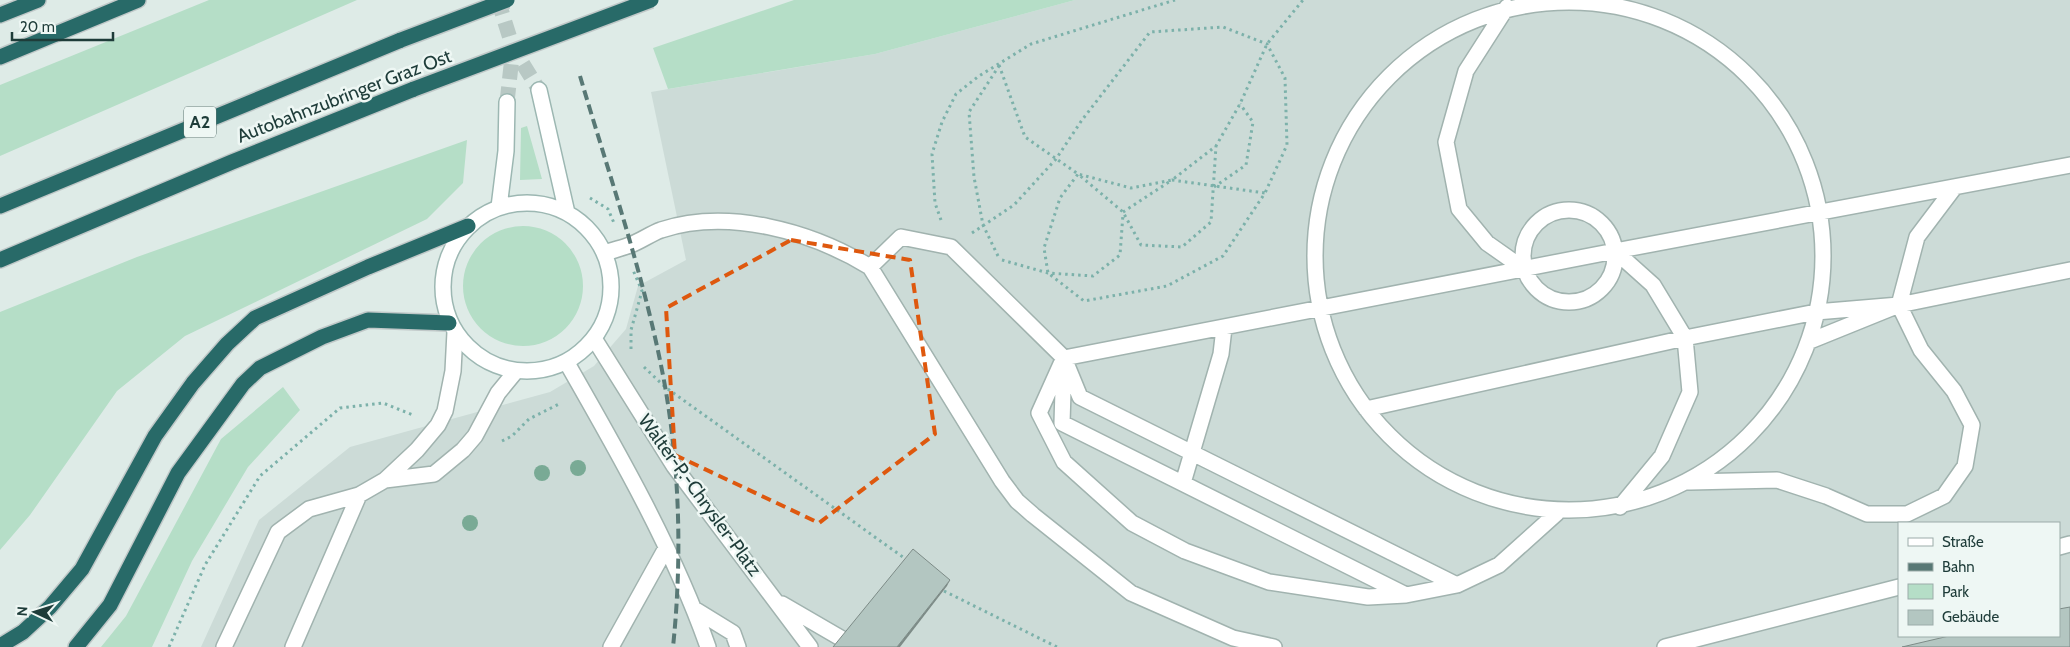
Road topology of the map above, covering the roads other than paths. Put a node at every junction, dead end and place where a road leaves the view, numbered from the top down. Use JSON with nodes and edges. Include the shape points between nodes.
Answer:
{"nodes":[{"id":1,"x":38,"y":0,"type":"edge"},
{"id":2,"x":138,"y":0,"type":"edge"},
{"id":3,"x":507,"y":0,"type":"edge"},
{"id":4,"x":651,"y":0,"type":"edge"},
{"id":5,"x":1596,"y":0,"type":"edge"},
{"id":6,"x":1507,"y":7,"type":"junction"},
{"id":7,"x":0,"y":15,"type":"edge"},
{"id":8,"x":0,"y":57,"type":"edge"},
{"id":9,"x":539,"y":90,"type":"tunnel mouth"},
{"id":10,"x":507,"y":102,"type":"tunnel mouth"},
{"id":11,"x":2070,"y":165,"type":"edge"},
{"id":12,"x":1954,"y":188,"type":"junction"},
{"id":13,"x":0,"y":206,"type":"edge"},
{"id":14,"x":499,"y":207,"type":"junction"},
{"id":15,"x":1820,"y":212,"type":"junction"},
{"id":16,"x":567,"y":213,"type":"junction"},
{"id":17,"x":468,"y":226,"type":"junction"},
{"id":18,"x":1615,"y":251,"type":"junction"},
{"id":19,"x":605,"y":253,"type":"junction"},
{"id":20,"x":0,"y":260,"type":"edge"},
{"id":21,"x":870,"y":266,"type":"junction"},
{"id":22,"x":1524,"y":269,"type":"junction"},
{"id":23,"x":2070,"y":270,"type":"edge"},
{"id":24,"x":1899,"y":305,"type":"junction"},
{"id":25,"x":1318,"y":310,"type":"junction"},
{"id":26,"x":1816,"y":312,"type":"junction"},
{"id":27,"x":452,"y":328,"type":"junction"},
{"id":28,"x":1224,"y":328,"type":"junction"},
{"id":29,"x":1685,"y":338,"type":"junction"},
{"id":30,"x":595,"y":340,"type":"junction"},
{"id":31,"x":1810,"y":341,"type":"junction"},
{"id":32,"x":1064,"y":358,"type":"junction"},
{"id":33,"x":567,"y":363,"type":"junction"},
{"id":34,"x":516,"y":371,"type":"junction"},
{"id":35,"x":1366,"y":409,"type":"junction"},
{"id":36,"x":1192,"y":453,"type":"junction"},
{"id":37,"x":385,"y":480,"type":"junction"},
{"id":38,"x":1690,"y":482,"type":"junction"},
{"id":39,"x":1183,"y":483,"type":"junction"},
{"id":40,"x":359,"y":496,"type":"junction"},
{"id":41,"x":1619,"y":508,"type":"junction"},
{"id":42,"x":1557,"y":513,"type":"junction"},
{"id":43,"x":666,"y":548,"type":"junction"},
{"id":44,"x":1457,"y":585,"type":"junction"},
{"id":45,"x":1898,"y":587,"type":"edge"},
{"id":46,"x":1406,"y":594,"type":"junction"},
{"id":47,"x":778,"y":602,"type":"junction"},
{"id":48,"x":694,"y":609,"type":"junction"},
{"id":49,"x":844,"y":640,"type":"edge"},
{"id":50,"x":0,"y":646,"type":"edge"},
{"id":51,"x":76,"y":647,"type":"edge"},
{"id":52,"x":224,"y":647,"type":"edge"},
{"id":53,"x":293,"y":647,"type":"edge"},
{"id":54,"x":611,"y":647,"type":"edge"},
{"id":55,"x":708,"y":647,"type":"edge"},
{"id":56,"x":738,"y":647,"type":"edge"},
{"id":57,"x":810,"y":647,"type":"edge"},
{"id":58,"x":1274,"y":647,"type":"edge"},
{"id":59,"x":1665,"y":647,"type":"edge"}],
"edges":[{"from":1,"to":7,"type":"highway"},
{"from":2,"to":8,"type":"highway"},
{"from":3,"to":13,"type":"highway","name":"Autobahnzubringer Graz Ost","number":"A2","bridge":true,"via":[[401,40]]},
{"from":4,"to":20,"type":"highway","name":"Autobahnzubringer Graz Ost","bridge":true,"via":[[414,89]]},
{"from":5,"to":6,"type":"main road"},
{"from":5,"to":15,"type":"main road","via":[[1674,22],[1743,68],[1793,134]]},
{"from":6,"to":22,"type":"main road","via":[[1466,71],[1446,142],[1459,209],[1487,243]]},
{"from":6,"to":25,"type":"main road","via":[[1435,37],[1390,75],[1375,88],[1333,155],[1314,232]]},
{"from":9,"to":16,"type":"main road"},
{"from":10,"to":14,"type":"main road","via":[[506,151]]},
{"from":11,"to":12,"type":"main road"},
{"from":12,"to":15,"type":"main road"},
{"from":12,"to":24,"type":"main road","via":[[1917,237]]},
{"from":14,"to":16,"type":"main road","via":[[534,203]]},
{"from":14,"to":17,"type":"main road"},
{"from":15,"to":18,"type":"main road"},
{"from":15,"to":26,"type":"main road","via":[[1824,277]]},
{"from":16,"to":19,"type":"main road","via":[[592,234]]},
{"from":17,"to":27,"type":"main road","via":[[450,253],[442,288],[443,306]]},
{"from":17,"to":50,"type":"highway","via":[[368,267],[248,324],[193,383],[155,436],[82,569],[50,607],[23,632]]},
{"from":18,"to":22,"type":"main road"},
{"from":18,"to":22,"type":"main road","via":[[1611,273],[1599,292],[1586,300],[1571,303],[1556,301],[1542,294]]},
{"from":18,"to":22,"type":"main road","via":[[1602,223],[1575,210],[1560,211],[1546,216],[1534,226],[1526,239]]},
{"from":18,"to":29,"type":"main road","via":[[1653,285]]},
{"from":19,"to":21,"type":"main road","via":[[661,230],[697,223],[733,222],[761,224],[846,252]]},
{"from":19,"to":30,"type":"main road","via":[[610,302]]},
{"from":21,"to":32,"type":"main road","via":[[901,237],[951,247]]},
{"from":21,"to":58,"type":"main road","via":[[1017,500],[1131,593],[1233,638]]},
{"from":22,"to":25,"type":"main road"},
{"from":23,"to":24,"type":"main road"},
{"from":24,"to":26,"type":"main road"},
{"from":24,"to":31,"type":"main road"},
{"from":24,"to":38,"type":"main road","via":[[1921,350],[1954,391],[1972,426],[1965,466],[1944,496],[1907,514],[1867,514],[1777,480]]},
{"from":25,"to":28,"type":"main road"},
{"from":25,"to":35,"type":"main road","via":[[1349,388]]},
{"from":26,"to":29,"type":"main road"},
{"from":26,"to":31,"type":"main road"},
{"from":27,"to":34,"type":"main road","via":[[464,344],[482,358],[498,367]]},
{"from":27,"to":37,"type":"main road","via":[[453,371],[445,411],[417,450]]},
{"from":27,"to":51,"type":"highway","via":[[368,320],[322,337],[260,368],[244,384],[178,473],[110,605]]},
{"from":28,"to":32,"type":"main road"},
{"from":28,"to":36,"type":"main road","via":[[1221,354]]},
{"from":29,"to":35,"type":"main road"},
{"from":29,"to":41,"type":"main road","via":[[1690,392],[1662,456]]},
{"from":30,"to":33,"type":"main road"},
{"from":30,"to":47,"type":"main road","name":"Walter-P.-Chrysler-Platz","via":[[674,466]]},
{"from":31,"to":38,"type":"main road","via":[[1782,398],[1742,446]]},
{"from":32,"to":36,"type":"main road","via":[[1080,397]]},
{"from":32,"to":39,"type":"main road","via":[[1062,422]]},
{"from":32,"to":46,"type":"main road","via":[[1039,413],[1064,462],[1132,523],[1186,551],[1269,582],[1368,597]]},
{"from":33,"to":34,"type":"main road","via":[[539,372]]},
{"from":33,"to":43,"type":"main road"},
{"from":34,"to":37,"type":"main road","via":[[498,393],[475,436],[463,450],[434,474]]},
{"from":35,"to":42,"type":"main road","via":[[1403,452],[1475,496]]},
{"from":36,"to":39,"type":"main road"},
{"from":36,"to":44,"type":"main road"},
{"from":37,"to":40,"type":"main road"},
{"from":38,"to":41,"type":"main road"},
{"from":39,"to":46,"type":"main road"},
{"from":40,"to":52,"type":"main road","via":[[309,509],[278,532]]},
{"from":40,"to":53,"type":"main road"},
{"from":41,"to":42,"type":"main road"},
{"from":42,"to":44,"type":"main road","via":[[1499,565]]},
{"from":43,"to":48,"type":"main road"},
{"from":43,"to":54,"type":"main road"},
{"from":44,"to":46,"type":"main road"},
{"from":45,"to":59,"type":"main road"},
{"from":47,"to":49,"type":"main road"},
{"from":47,"to":57,"type":"main road","name":"Walter-P.-Chrysler-Platz"},
{"from":48,"to":55,"type":"main road"},
{"from":48,"to":56,"type":"main road","via":[[733,633]]}]}
